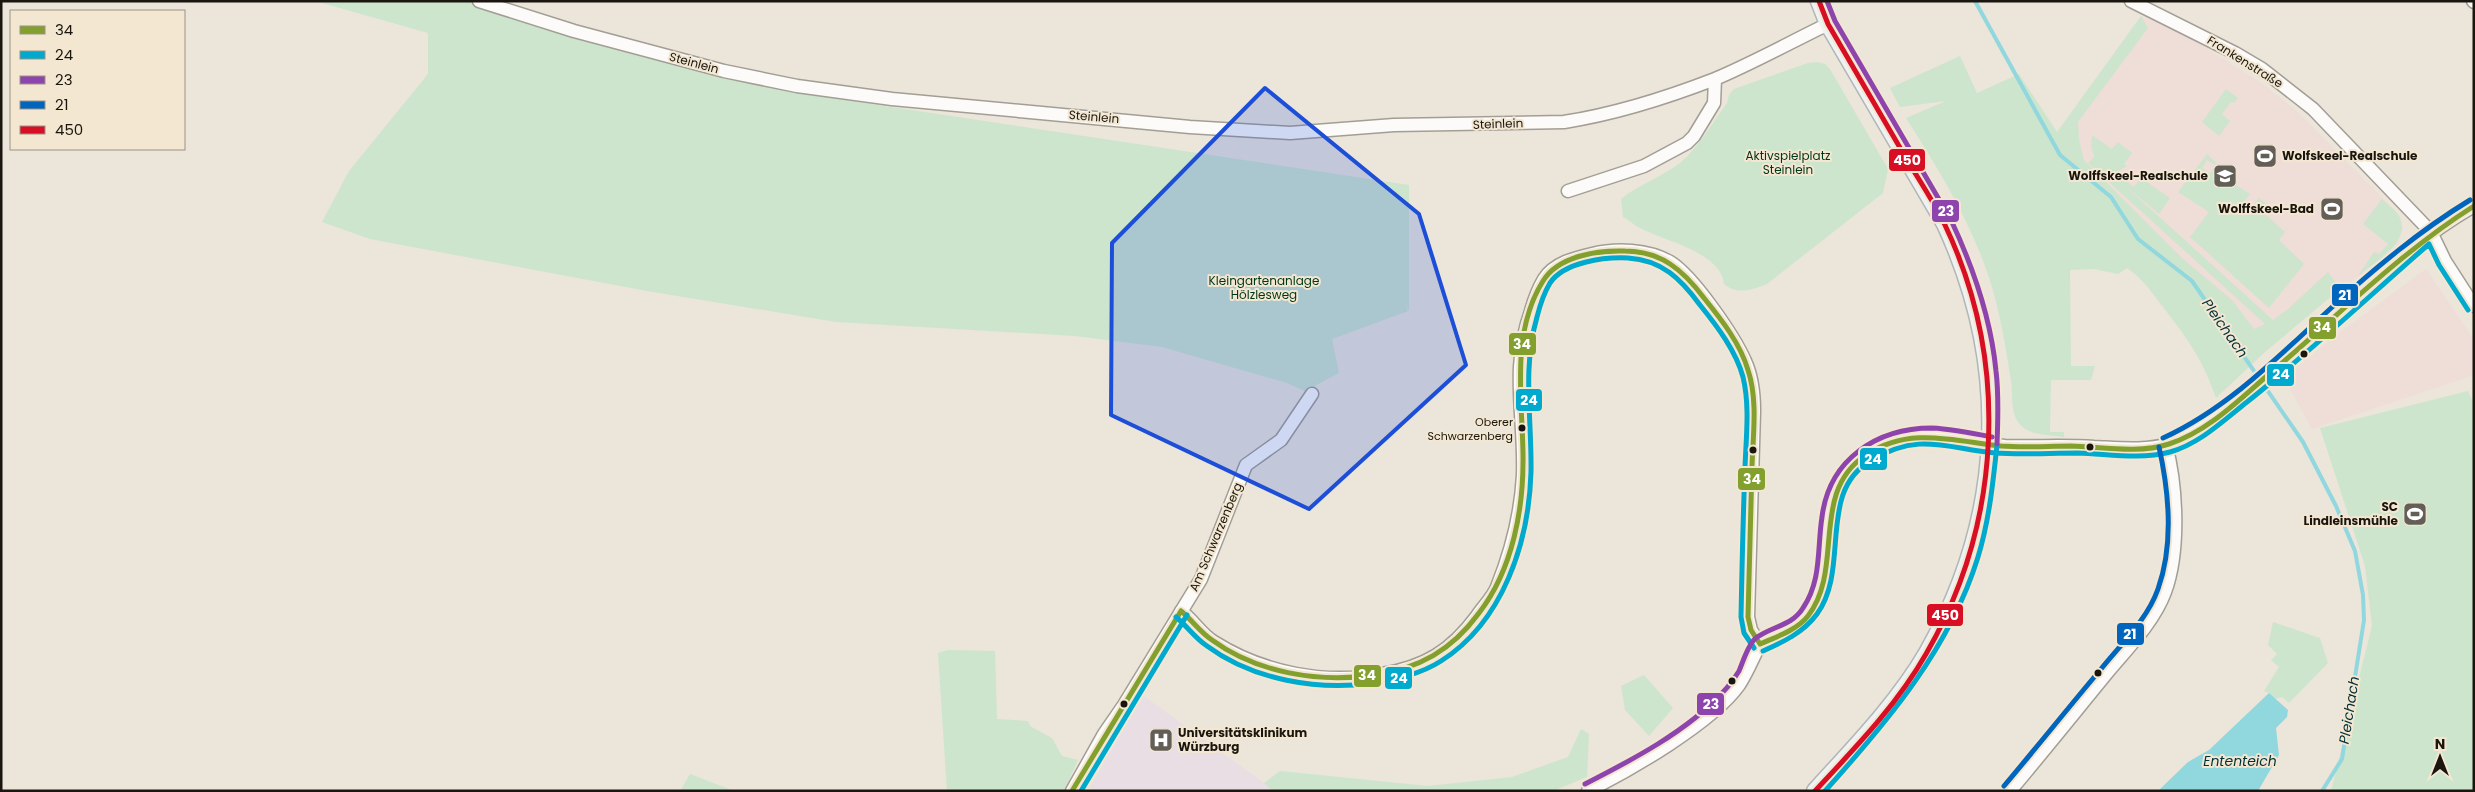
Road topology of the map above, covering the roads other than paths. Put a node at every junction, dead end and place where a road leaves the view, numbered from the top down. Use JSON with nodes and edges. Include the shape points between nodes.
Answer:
{"nodes":[{"id":1,"x":479,"y":1,"type":"edge"},
{"id":2,"x":1819,"y":1,"type":"edge"},
{"id":3,"x":2131,"y":1,"type":"edge"},
{"id":4,"x":1828,"y":24,"type":"junction"},
{"id":5,"x":1715,"y":78,"type":"junction"},
{"id":6,"x":1568,"y":191,"type":"dead end"},
{"id":7,"x":2474,"y":206,"type":"edge"},
{"id":8,"x":2431,"y":232,"type":"junction"},
{"id":9,"x":2474,"y":306,"type":"edge"},
{"id":10,"x":1312,"y":394,"type":"dead end"},
{"id":11,"x":1990,"y":444,"type":"junction"},
{"id":12,"x":2166,"y":445,"type":"junction"},
{"id":13,"x":1181,"y":611,"type":"junction"},
{"id":14,"x":1760,"y":644,"type":"junction"},
{"id":15,"x":1072,"y":791,"type":"edge"},
{"id":16,"x":1588,"y":791,"type":"edge"},
{"id":17,"x":1815,"y":791,"type":"edge"},
{"id":18,"x":2010,"y":791,"type":"edge"}],
"edges":[{"from":1,"to":5,"type":"street","name":"Steinlein","via":[[724,71],[797,86],[892,99],[1290,133],[1394,125],[1564,122],[1626,109]]},
{"from":2,"to":4,"type":"main road"},
{"from":3,"to":8,"type":"street","name":"Frankenstraße","via":[[2215,42],[2270,75],[2313,109]]},
{"from":4,"to":5,"type":"street","name":"Steinlein"},
{"from":4,"to":11,"type":"main road","via":[[1945,224],[1959,256],[1986,350]]},
{"from":5,"to":6,"type":"street","via":[[1714,102],[1687,143],[1644,166]]},
{"from":7,"to":8,"type":"street"},
{"from":8,"to":9,"type":"street","name":"Frankenstraße"},
{"from":8,"to":12,"type":"street","via":[[2240,398],[2191,435]]},
{"from":10,"to":13,"type":"street","name":"Am Schwarzenberg","via":[[1281,440],[1246,465],[1201,579]]},
{"from":11,"to":12,"type":"street","via":[[2134,448]]},
{"from":11,"to":14,"type":"street","via":[[1938,436],[1900,438],[1863,456],[1844,472],[1832,502],[1823,589],[1808,617]]},
{"from":11,"to":17,"type":"main road","via":[[1985,488],[1970,556],[1939,628],[1911,676]]},
{"from":12,"to":18,"type":"street","via":[[2171,462],[2175,527],[2169,580],[2164,595],[2130,646]]},
{"from":13,"to":14,"type":"street","via":[[1212,641],[1275,670],[1358,679],[1405,670],[1438,657],[1467,630],[1496,589],[1518,521],[1523,476],[1519,358],[1522,336],[1539,288],[1552,271],[1572,259],[1624,251],[1650,254],[1671,262],[1702,296],[1746,362],[1754,410],[1748,617],[1751,630]]},
{"from":13,"to":15,"type":"street","name":"Am Schwarzenberg"},
{"from":14,"to":16,"type":"street","via":[[1738,686],[1717,710],[1616,777]]}]}
